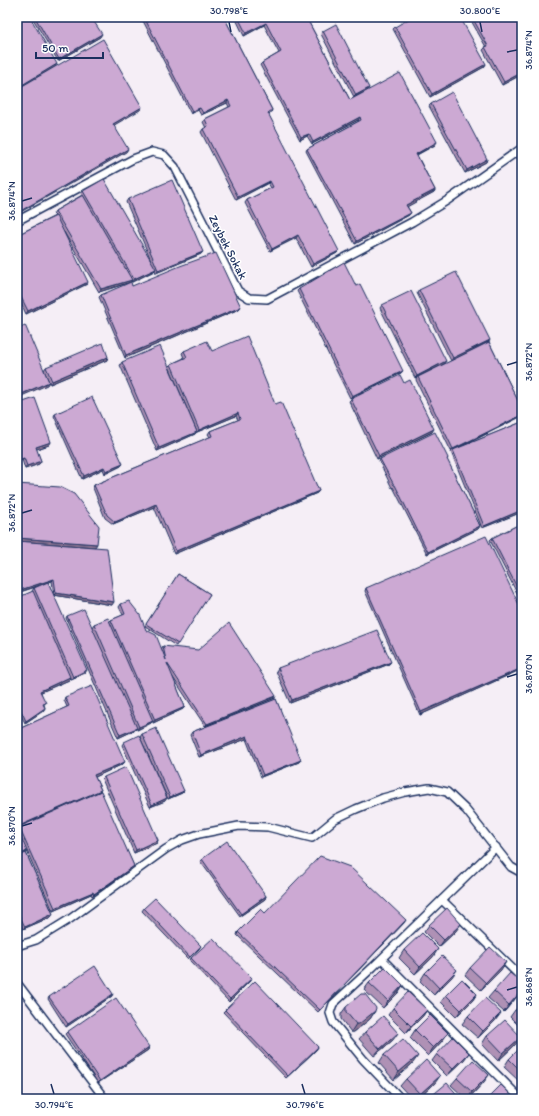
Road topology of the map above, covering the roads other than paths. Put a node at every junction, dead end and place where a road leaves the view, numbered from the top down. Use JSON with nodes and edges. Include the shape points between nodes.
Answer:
{"nodes":[{"id":1,"x":522,"y":148,"type":"edge"},
{"id":2,"x":17,"y":222,"type":"edge"},
{"id":3,"x":496,"y":847,"type":"junction"},
{"id":4,"x":522,"y":873,"type":"edge"},
{"id":5,"x":442,"y":900,"type":"junction"},
{"id":6,"x":17,"y":946,"type":"edge"},
{"id":7,"x":382,"y":959,"type":"junction"},
{"id":8,"x":522,"y":978,"type":"edge"},
{"id":9,"x":17,"y":983,"type":"edge"},
{"id":10,"x":105,"y":1099,"type":"edge"},
{"id":11,"x":400,"y":1099,"type":"edge"},
{"id":12,"x":521,"y":1099,"type":"edge"}],
"edges":[{"from":1,"to":2,"type":"street","name":"Zeybek Sokak","via":[[412,222],[267,299],[250,298],[238,291],[175,166],[164,155],[152,152],[133,159]]},
{"from":3,"to":4,"type":"street","via":[[511,867]]},
{"from":3,"to":5,"type":"street"},
{"from":3,"to":6,"type":"street","via":[[466,810],[447,792],[429,788],[384,798],[356,809],[336,819],[312,838],[268,827],[239,826],[199,834],[166,849],[70,919],[36,940]]},
{"from":5,"to":7,"type":"street"},
{"from":5,"to":8,"type":"street"},
{"from":7,"to":11,"type":"street","via":[[333,1004],[330,1013],[333,1022],[363,1059]]},
{"from":7,"to":12,"type":"street"},
{"from":9,"to":10,"type":"street"}]}
